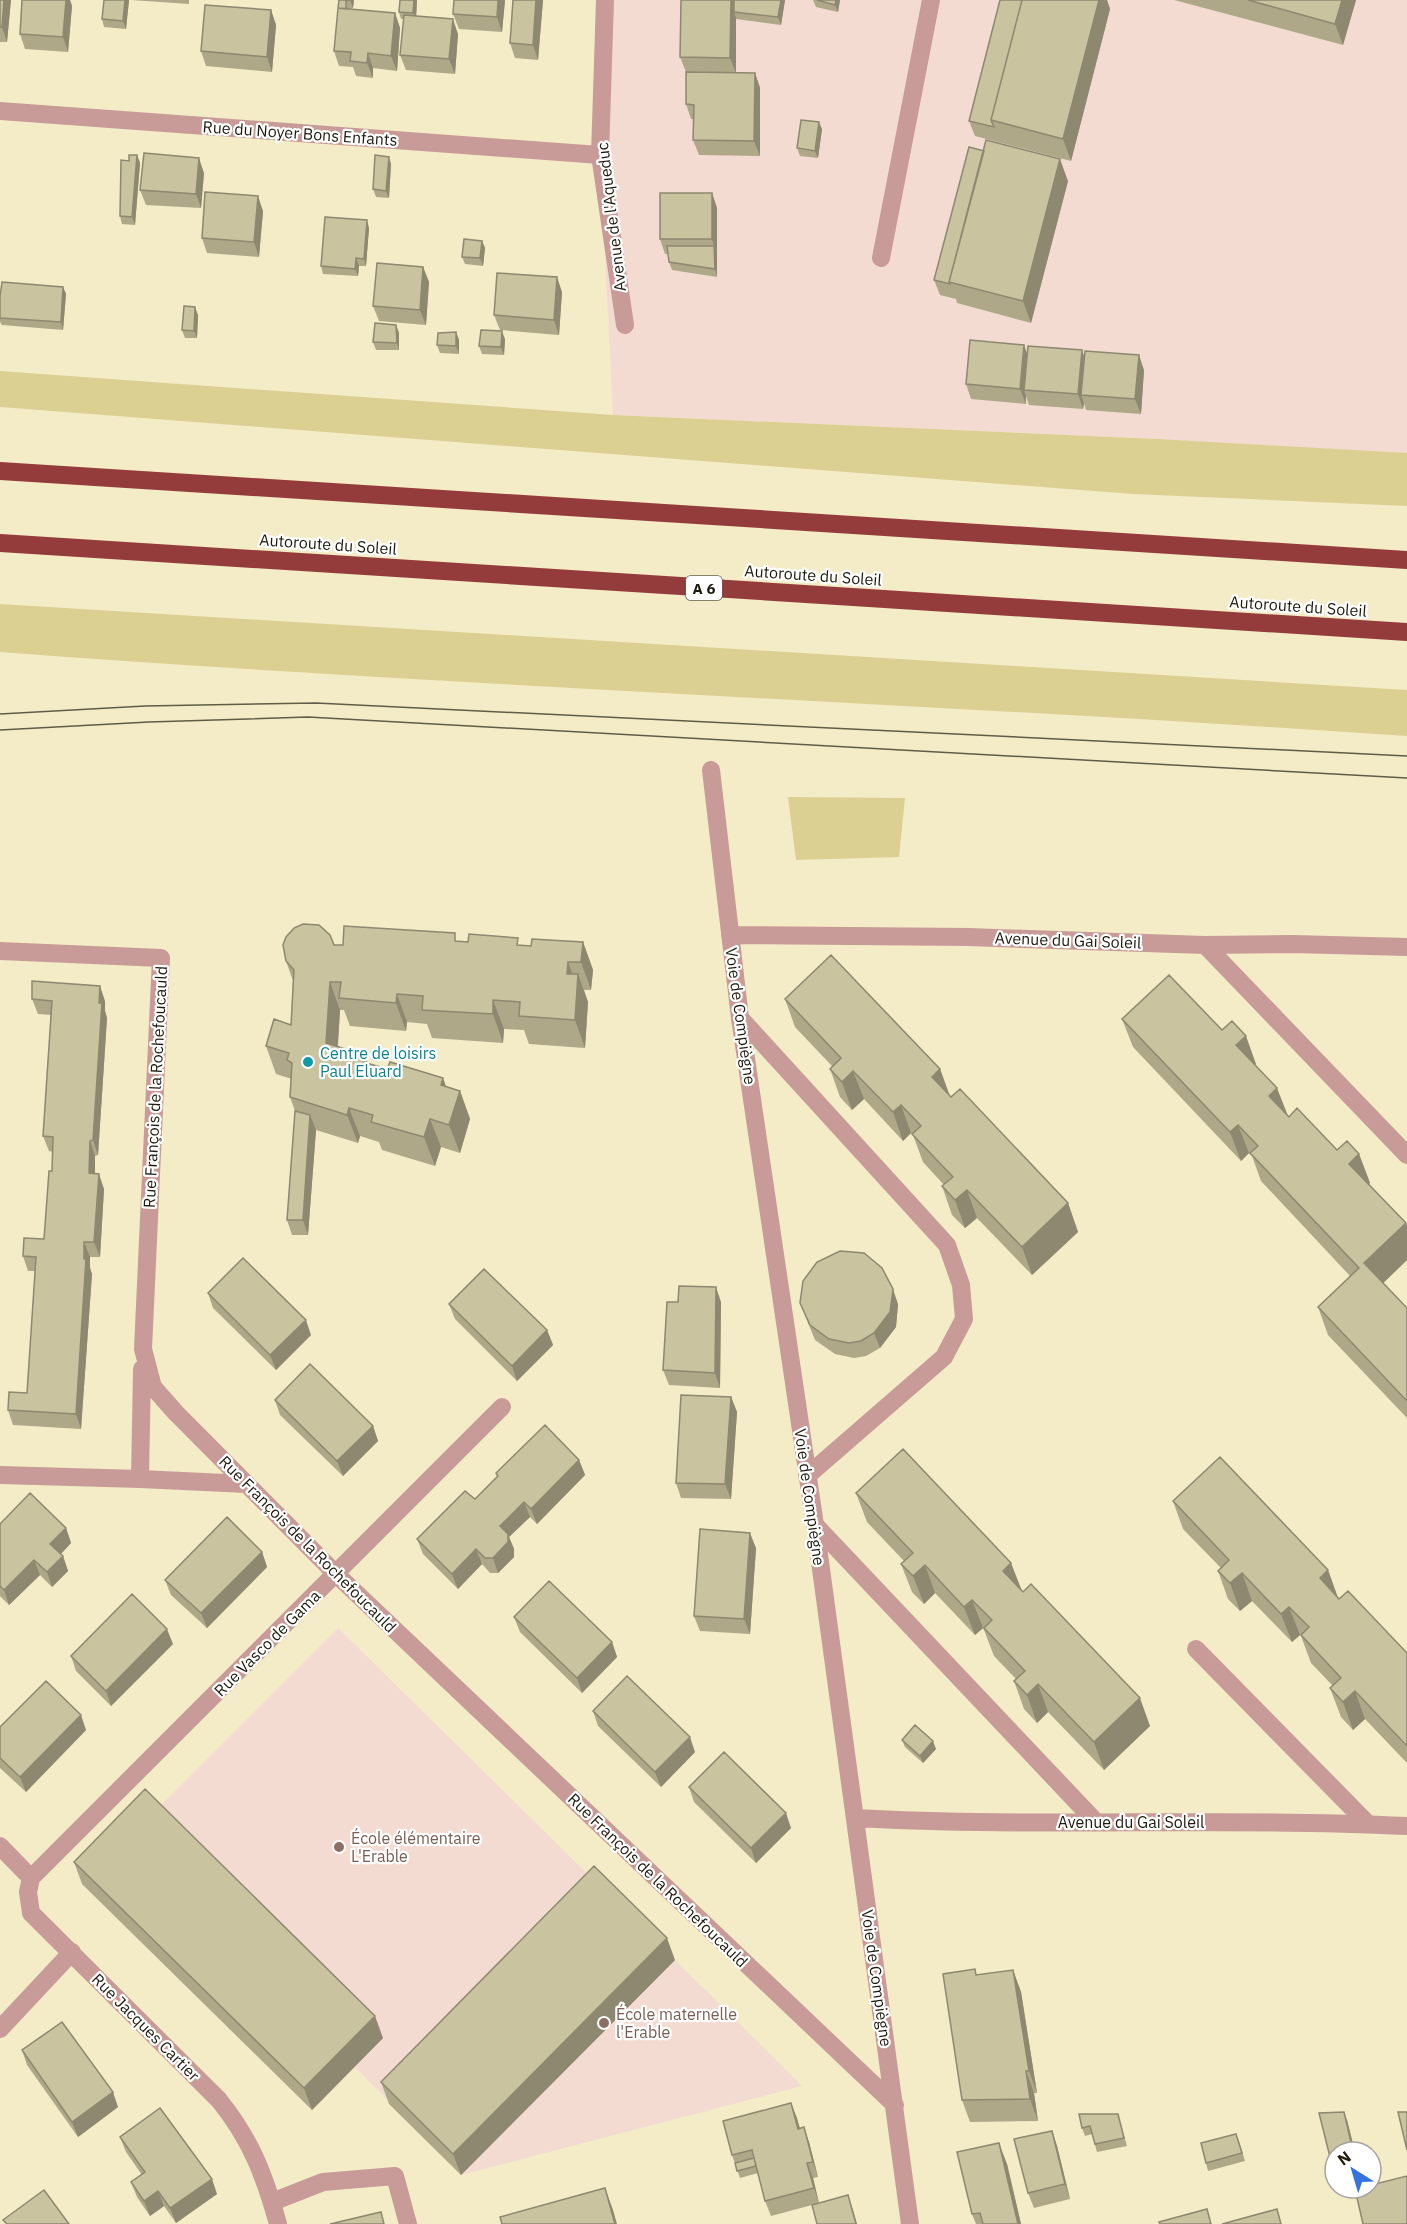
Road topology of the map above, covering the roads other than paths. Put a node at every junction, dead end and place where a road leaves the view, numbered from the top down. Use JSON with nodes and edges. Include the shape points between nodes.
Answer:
{"nodes":[{"id":1,"x":605,"y":0,"type":"edge"},
{"id":2,"x":931,"y":0,"type":"edge"},
{"id":3,"x":0,"y":111,"type":"edge"},
{"id":4,"x":600,"y":155,"type":"junction"},
{"id":5,"x":881,"y":258,"type":"dead end"},
{"id":6,"x":625,"y":325,"type":"dead end"},
{"id":7,"x":0,"y":471,"type":"edge"},
{"id":8,"x":0,"y":543,"type":"edge"},
{"id":9,"x":1407,"y":560,"type":"edge"},
{"id":10,"x":1407,"y":632,"type":"edge"},
{"id":11,"x":711,"y":770,"type":"dead end"},
{"id":12,"x":730,"y":935,"type":"junction"},
{"id":13,"x":1205,"y":945,"type":"junction"},
{"id":14,"x":1407,"y":947,"type":"edge"},
{"id":15,"x":0,"y":951,"type":"edge"},
{"id":16,"x":740,"y":1018,"type":"junction"},
{"id":17,"x":1407,"y":1155,"type":"edge"},
{"id":18,"x":143,"y":1349,"type":"junction"},
{"id":19,"x":502,"y":1407,"type":"dead end"},
{"id":20,"x":0,"y":1475,"type":"edge"},
{"id":21,"x":807,"y":1476,"type":"junction"},
{"id":22,"x":140,"y":1479,"type":"junction"},
{"id":23,"x":247,"y":1484,"type":"junction"},
{"id":24,"x":815,"y":1525,"type":"junction"},
{"id":25,"x":336,"y":1574,"type":"junction"},
{"id":26,"x":1196,"y":1649,"type":"dead end"},
{"id":27,"x":855,"y":1818,"type":"junction"},
{"id":28,"x":1095,"y":1821,"type":"junction"},
{"id":29,"x":1368,"y":1824,"type":"junction"},
{"id":30,"x":1407,"y":1826,"type":"edge"},
{"id":31,"x":0,"y":1846,"type":"edge"},
{"id":32,"x":31,"y":1878,"type":"junction"},
{"id":33,"x":72,"y":1952,"type":"junction"},
{"id":34,"x":0,"y":2029,"type":"edge"},
{"id":35,"x":895,"y":2105,"type":"junction"},
{"id":36,"x":272,"y":2202,"type":"junction"},
{"id":37,"x":278,"y":2224,"type":"edge"},
{"id":38,"x":408,"y":2224,"type":"edge"},
{"id":39,"x":910,"y":2224,"type":"edge"}],
"edges":[{"from":1,"to":4,"type":"street","name":"Avenue de l'Aqueduc"},
{"from":2,"to":5,"type":"street"},
{"from":3,"to":4,"type":"street","name":"Rue du Noyer Bons Enfants"},
{"from":4,"to":6,"type":"street","name":"Avenue de l'Aqueduc"},
{"from":7,"to":9,"type":"highway"},
{"from":8,"to":10,"type":"highway","name":"Autoroute du Soleil","number":"A 6"},
{"from":11,"to":12,"type":"street","name":"Voie de Compiègne"},
{"from":12,"to":13,"type":"street","name":"Avenue du Gai Soleil","via":[[968,937]]},
{"from":12,"to":16,"type":"street","name":"Voie de Compiègne"},
{"from":13,"to":14,"type":"street","name":"Avenue du Gai Soleil"},
{"from":13,"to":17,"type":"street"},
{"from":15,"to":18,"type":"street","name":"Rue François de la Rochefoucauld","via":[[161,958]]},
{"from":16,"to":21,"type":"street","name":"Voie de Compiègne"},
{"from":16,"to":21,"type":"street","via":[[947,1245],[960,1285],[964,1320],[944,1357]]},
{"from":18,"to":22,"type":"street"},
{"from":18,"to":23,"type":"street","name":"Rue François de la Rochefoucauld","via":[[153,1387]]},
{"from":19,"to":25,"type":"street","name":"Rue Vasco de Gama"},
{"from":20,"to":22,"type":"street"},
{"from":21,"to":24,"type":"street","name":"Voie de Compiègne"},
{"from":22,"to":23,"type":"street"},
{"from":23,"to":25,"type":"street","name":"Rue François de la Rochefoucauld"},
{"from":24,"to":27,"type":"street","name":"Voie de Compiègne"},
{"from":24,"to":28,"type":"street"},
{"from":25,"to":32,"type":"street","name":"Rue Vasco de Gama"},
{"from":25,"to":35,"type":"street","name":"Rue François de la Rochefoucauld"},
{"from":26,"to":29,"type":"street"},
{"from":27,"to":28,"type":"street","name":"Avenue du Gai Soleil","via":[[927,1822]]},
{"from":27,"to":35,"type":"street","name":"Voie de Compiègne"},
{"from":28,"to":29,"type":"street","name":"Avenue du Gai Soleil"},
{"from":29,"to":30,"type":"street","name":"Avenue du Gai Soleil"},
{"from":31,"to":32,"type":"street"},
{"from":32,"to":33,"type":"street","name":"Rue Jacques Cartier","via":[[31,1913]]},
{"from":33,"to":34,"type":"street"},
{"from":33,"to":36,"type":"street","name":"Rue Jacques Cartier","via":[[236,2120],[256,2156]]},
{"from":35,"to":39,"type":"street","name":"Voie de Compiègne"},
{"from":36,"to":37,"type":"street","name":"Rue Jacques Cartier"},
{"from":36,"to":38,"type":"street","via":[[323,2182],[395,2176]]}]}
